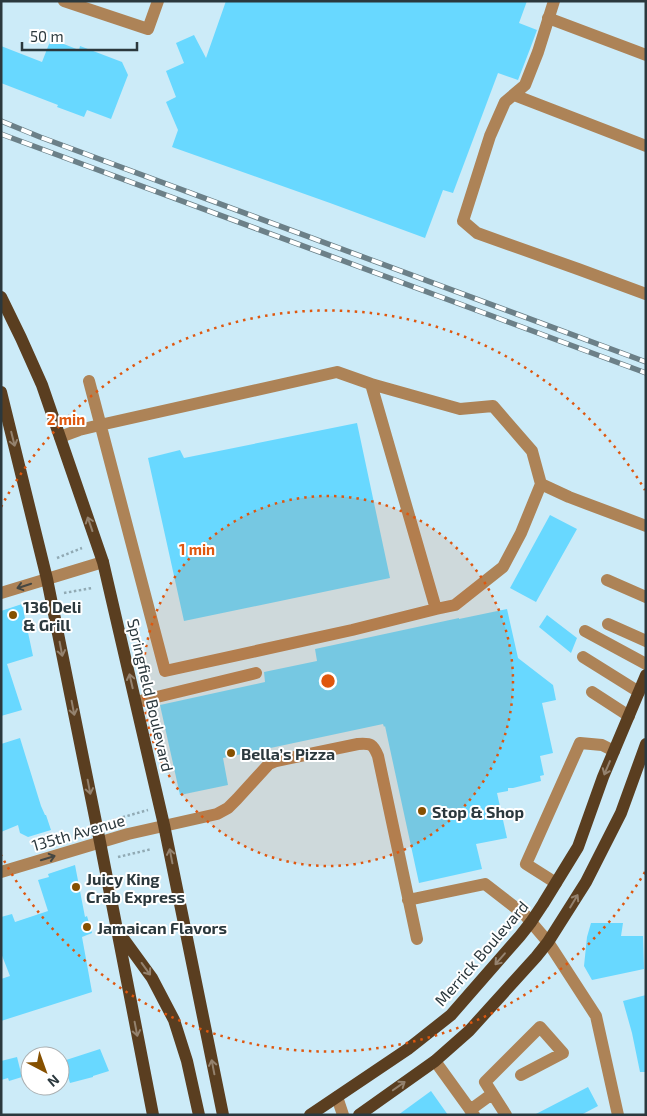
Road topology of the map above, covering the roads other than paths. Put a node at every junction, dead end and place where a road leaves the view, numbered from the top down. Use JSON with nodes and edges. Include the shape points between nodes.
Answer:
{"nodes":[{"id":1,"x":158,"y":1,"type":"edge"},
{"id":2,"x":554,"y":1,"type":"edge"},
{"id":3,"x":69,"y":2,"type":"edge"},
{"id":4,"x":548,"y":18,"type":"junction"},
{"id":5,"x":646,"y":55,"type":"edge"},
{"id":6,"x":514,"y":95,"type":"junction"},
{"id":7,"x":646,"y":146,"type":"edge"},
{"id":8,"x":646,"y":294,"type":"edge"},
{"id":9,"x":1,"y":297,"type":"edge"},
{"id":10,"x":89,"y":381,"type":"dead end"},
{"id":11,"x":371,"y":384,"type":"junction"},
{"id":12,"x":1,"y":392,"type":"edge"},
{"id":13,"x":3,"y":407,"type":"edge"},
{"id":14,"x":100,"y":425,"type":"junction"},
{"id":15,"x":60,"y":437,"type":"junction"},
{"id":16,"x":541,"y":484,"type":"junction"},
{"id":17,"x":646,"y":526,"type":"edge"},
{"id":18,"x":103,"y":562,"type":"junction"},
{"id":19,"x":47,"y":579,"type":"junction"},
{"id":20,"x":607,"y":580,"type":"dead end"},
{"id":21,"x":1,"y":593,"type":"edge"},
{"id":22,"x":646,"y":597,"type":"edge"},
{"id":23,"x":436,"y":609,"type":"junction"},
{"id":24,"x":608,"y":624,"type":"dead end"},
{"id":25,"x":586,"y":631,"type":"dead end"},
{"id":26,"x":646,"y":641,"type":"edge"},
{"id":27,"x":583,"y":657,"type":"dead end"},
{"id":28,"x":646,"y":664,"type":"edge"},
{"id":29,"x":256,"y":673,"type":"dead end"},
{"id":30,"x":646,"y":675,"type":"edge"},
{"id":31,"x":592,"y":692,"type":"dead end"},
{"id":32,"x":638,"y":692,"type":"junction"},
{"id":33,"x":136,"y":702,"type":"junction"},
{"id":34,"x":629,"y":716,"type":"junction"},
{"id":35,"x":646,"y":744,"type":"edge"},
{"id":36,"x":614,"y":751,"type":"junction"},
{"id":37,"x":164,"y":825,"type":"junction"},
{"id":38,"x":100,"y":842,"type":"junction"},
{"id":39,"x":1,"y":872,"type":"edge"},
{"id":40,"x":556,"y":883,"type":"junction"},
{"id":41,"x":408,"y":900,"type":"junction"},
{"id":42,"x":531,"y":922,"type":"junction"},
{"id":43,"x":117,"y":930,"type":"junction"},
{"id":44,"x":417,"y":939,"type":"dead end"},
{"id":45,"x":548,"y":942,"type":"junction"},
{"id":46,"x":435,"y":1061,"type":"junction"},
{"id":47,"x":521,"y":1075,"type":"dead end"},
{"id":48,"x":492,"y":1094,"type":"junction"},
{"id":49,"x":337,"y":1098,"type":"junction"},
{"id":50,"x":472,"y":1112,"type":"edge"},
{"id":51,"x":153,"y":1115,"type":"edge"},
{"id":52,"x":199,"y":1115,"type":"edge"},
{"id":53,"x":223,"y":1115,"type":"edge"},
{"id":54,"x":310,"y":1115,"type":"edge"},
{"id":55,"x":344,"y":1115,"type":"edge"},
{"id":56,"x":360,"y":1115,"type":"edge"},
{"id":57,"x":506,"y":1115,"type":"edge"},
{"id":58,"x":618,"y":1115,"type":"edge"}],
"edges":[{"from":1,"to":3,"type":"street","via":[[148,29]]},
{"from":2,"to":4,"type":"street"},
{"from":4,"to":5,"type":"street"},
{"from":4,"to":6,"type":"street","via":[[525,85]]},
{"from":6,"to":7,"type":"street"},
{"from":6,"to":8,"type":"street","via":[[505,102],[490,136],[463,221],[477,233]]},
{"from":9,"to":15,"type":"main road","name":"Springfield Boulevard","via":[[42,385]]},
{"from":10,"to":14,"type":"street"},
{"from":11,"to":14,"type":"street","via":[[337,372]]},
{"from":11,"to":16,"type":"street","via":[[460,409],[493,406],[532,451]]},
{"from":11,"to":23,"type":"street"},
{"from":12,"to":13,"type":"main road"},
{"from":13,"to":19,"type":"main road","one_way":true},
{"from":14,"to":15,"type":"street"},
{"from":14,"to":23,"type":"street","via":[[165,671]]},
{"from":18,"to":15,"type":"main road","name":"Springfield Boulevard","one_way":true},
{"from":16,"to":17,"type":"street"},
{"from":16,"to":23,"type":"street","via":[[503,567],[455,605]]},
{"from":18,"to":19,"type":"street"},
{"from":33,"to":18,"type":"main road","name":"Springfield Boulevard","one_way":true},
{"from":19,"to":21,"type":"street","one_way":true},
{"from":19,"to":38,"type":"main road","one_way":true},
{"from":20,"to":22,"type":"street"},
{"from":24,"to":26,"type":"street"},
{"from":25,"to":28,"type":"street"},
{"from":27,"to":32,"type":"street"},
{"from":29,"to":33,"type":"street"},
{"from":30,"to":32,"type":"main road","name":"Merrick Boulevard"},
{"from":31,"to":34,"type":"street"},
{"from":32,"to":34,"type":"main road","name":"Merrick Boulevard"},
{"from":33,"to":37,"type":"main road","name":"Springfield Boulevard"},
{"from":34,"to":36,"type":"main road","name":"Merrick Boulevard"},
{"from":45,"to":35,"type":"main road","one_way":true,"via":[[586,882],[621,813]]},
{"from":36,"to":40,"type":"main road","name":"Merrick Boulevard","one_way":true,"via":[[578,847]]},
{"from":36,"to":40,"type":"street","via":[[602,745],[580,743],[526,864]]},
{"from":37,"to":38,"type":"street","name":"135th Avenue"},
{"from":37,"to":41,"type":"street","name":"135th Avenue","via":[[217,814],[228,808],[269,764],[276,761],[368,743],[378,756]]},
{"from":53,"to":37,"type":"main road","name":"Springfield Boulevard","one_way":true},
{"from":39,"to":38,"type":"street","name":"135th Avenue","one_way":true},
{"from":38,"to":43,"type":"main road"},
{"from":40,"to":42,"type":"main road","name":"Merrick Boulevard"},
{"from":41,"to":42,"type":"street","via":[[485,884]]},
{"from":41,"to":44,"type":"street"},
{"from":42,"to":45,"type":"street"},
{"from":42,"to":49,"type":"main road","name":"Merrick Boulevard","one_way":true,"via":[[451,1015],[408,1050]]},
{"from":43,"to":51,"type":"main road","one_way":true},
{"from":43,"to":52,"type":"main road","one_way":true,"via":[[152,978],[174,1020]]},
{"from":45,"to":46,"type":"main road","via":[[469,1031]]},
{"from":45,"to":58,"type":"street","via":[[596,1016]]},
{"from":46,"to":50,"type":"street"},
{"from":56,"to":46,"type":"main road","one_way":true},
{"from":47,"to":48,"type":"street","via":[[563,1053],[540,1027],[485,1082]]},
{"from":48,"to":50,"type":"street"},
{"from":48,"to":57,"type":"street"},
{"from":49,"to":54,"type":"main road","name":"Merrick Boulevard"},
{"from":49,"to":55,"type":"street"}]}
